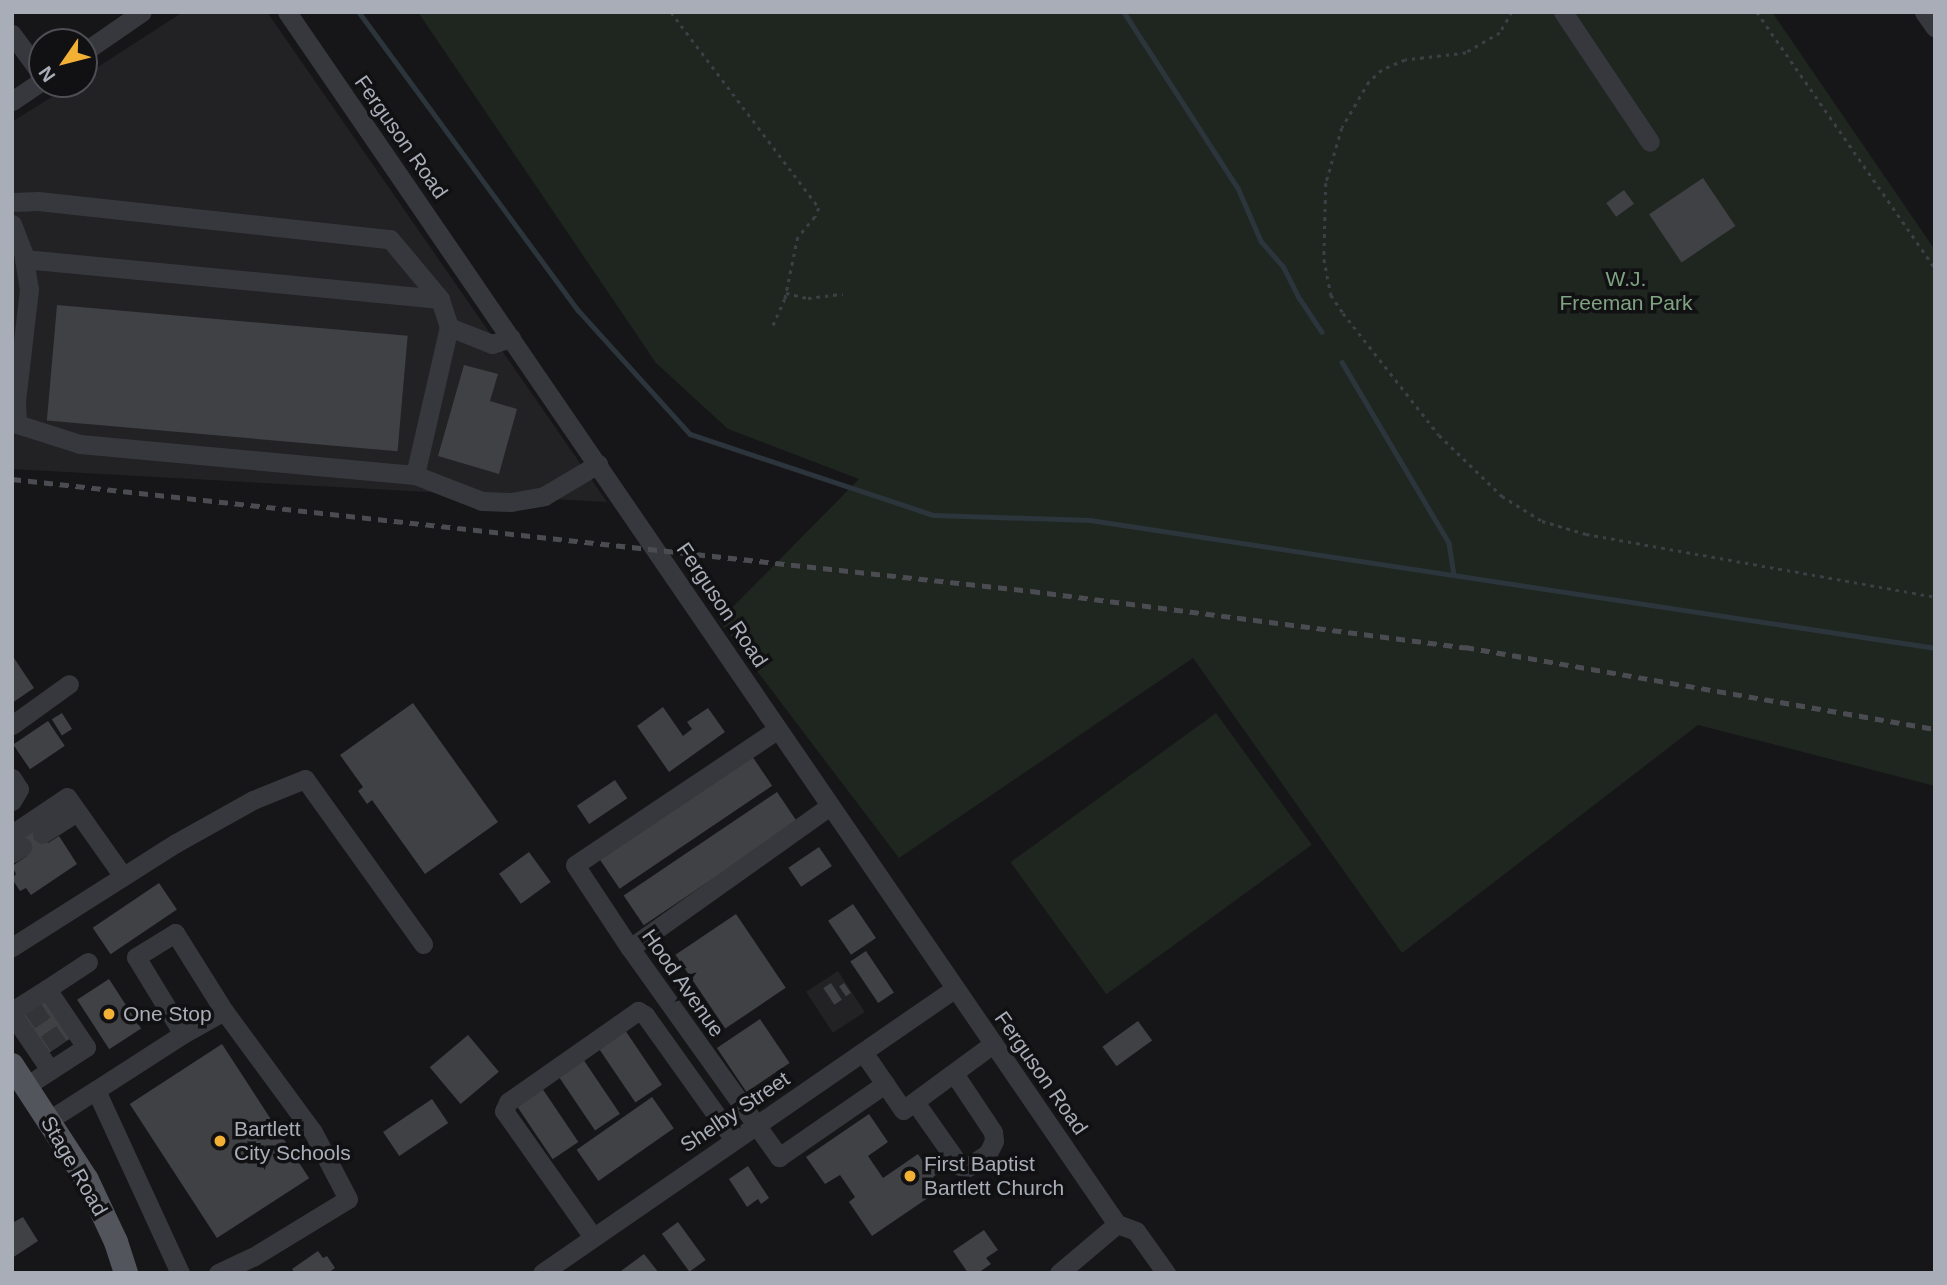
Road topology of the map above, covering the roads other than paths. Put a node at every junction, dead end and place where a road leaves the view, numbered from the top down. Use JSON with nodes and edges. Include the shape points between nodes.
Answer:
{"nodes":[{"id":1,"x":142,"y":12,"type":"edge"},
{"id":2,"x":287,"y":12,"type":"edge"},
{"id":3,"x":1563,"y":12,"type":"edge"},
{"id":4,"x":1924,"y":12,"type":"edge"},
{"id":5,"x":1935,"y":28,"type":"edge"},
{"id":6,"x":12,"y":34,"type":"edge"},
{"id":7,"x":98,"y":42,"type":"edge"},
{"id":8,"x":28,"y":56,"type":"edge"},
{"id":9,"x":28,"y":90,"type":"edge"},
{"id":10,"x":12,"y":101,"type":"edge"},
{"id":11,"x":1650,"y":142,"type":"dead end"},
{"id":12,"x":12,"y":202,"type":"edge"},
{"id":13,"x":12,"y":224,"type":"edge"},
{"id":14,"x":24,"y":259,"type":"junction"},
{"id":15,"x":440,"y":299,"type":"junction"},
{"id":16,"x":449,"y":327,"type":"junction"},
{"id":17,"x":511,"y":338,"type":"junction"},
{"id":18,"x":598,"y":464,"type":"junction"},
{"id":19,"x":415,"y":475,"type":"junction"},
{"id":20,"x":69,"y":684,"type":"dead end"},
{"id":21,"x":12,"y":725,"type":"edge"},
{"id":22,"x":778,"y":729,"type":"junction"},
{"id":23,"x":12,"y":778,"type":"edge"},
{"id":24,"x":12,"y":801,"type":"edge"},
{"id":25,"x":831,"y":806,"type":"junction"},
{"id":26,"x":78,"y":812,"type":"junction"},
{"id":27,"x":42,"y":834,"type":"dead end"},
{"id":28,"x":15,"y":845,"type":"edge"},
{"id":29,"x":123,"y":876,"type":"junction"},
{"id":30,"x":15,"y":941,"type":"edge"},
{"id":31,"x":423,"y":944,"type":"dead end"},
{"id":32,"x":630,"y":948,"type":"junction"},
{"id":33,"x":88,"y":962,"type":"dead end"},
{"id":34,"x":47,"y":989,"type":"junction"},
{"id":35,"x":954,"y":989,"type":"junction"},
{"id":36,"x":21,"y":1008,"type":"edge"},
{"id":37,"x":224,"y":1011,"type":"junction"},
{"id":38,"x":183,"y":1034,"type":"junction"},
{"id":39,"x":993,"y":1044,"type":"junction"},
{"id":40,"x":863,"y":1052,"type":"junction"},
{"id":41,"x":59,"y":1058,"type":"junction"},
{"id":42,"x":12,"y":1065,"type":"edge"},
{"id":43,"x":955,"y":1075,"type":"junction"},
{"id":44,"x":885,"y":1084,"type":"junction"},
{"id":45,"x":26,"y":1086,"type":"junction"},
{"id":46,"x":96,"y":1090,"type":"junction"},
{"id":47,"x":915,"y":1102,"type":"junction"},
{"id":48,"x":49,"y":1120,"type":"junction"},
{"id":49,"x":756,"y":1126,"type":"junction"},
{"id":50,"x":734,"y":1140,"type":"junction"},
{"id":51,"x":1118,"y":1224,"type":"junction"},
{"id":52,"x":593,"y":1237,"type":"junction"},
{"id":53,"x":121,"y":1270,"type":"edge"},
{"id":54,"x":180,"y":1273,"type":"edge"},
{"id":55,"x":218,"y":1273,"type":"edge"},
{"id":56,"x":542,"y":1273,"type":"edge"},
{"id":57,"x":1059,"y":1273,"type":"edge"},
{"id":58,"x":1167,"y":1273,"type":"edge"}],
"edges":[{"from":1,"to":7,"type":"street"},
{"from":2,"to":17,"type":"street","name":"Ferguson Road"},
{"from":3,"to":11,"type":"street"},
{"from":4,"to":5,"type":"street"},
{"from":6,"to":8,"type":"street"},
{"from":9,"to":10,"type":"street"},
{"from":12,"to":15,"type":"street","via":[[38,201],[390,239]]},
{"from":13,"to":14,"type":"street"},
{"from":14,"to":15,"type":"street"},
{"from":14,"to":19,"type":"street","via":[[29,289],[17,424],[80,444]]},
{"from":15,"to":16,"type":"street"},
{"from":16,"to":17,"type":"street","via":[[492,344]]},
{"from":16,"to":19,"type":"street"},
{"from":17,"to":18,"type":"street","name":"Ferguson Road"},
{"from":18,"to":19,"type":"street","via":[[544,496],[511,502],[482,501]]},
{"from":18,"to":22,"type":"street","name":"Ferguson Road"},
{"from":20,"to":21,"type":"street"},
{"from":22,"to":25,"type":"street","name":"Ferguson Road"},
{"from":22,"to":32,"type":"street","name":"Hood Avenue","via":[[575,865]]},
{"from":23,"to":24,"type":"street","via":[[19,789]]},
{"from":25,"to":32,"type":"street"},
{"from":25,"to":35,"type":"street","name":"Ferguson Road"},
{"from":26,"to":27,"type":"street"},
{"from":26,"to":28,"type":"street","via":[[67,797]]},
{"from":26,"to":29,"type":"street"},
{"from":29,"to":30,"type":"street"},
{"from":29,"to":31,"type":"street","via":[[253,800],[305,779]]},
{"from":32,"to":49,"type":"street","name":"Hood Avenue"},
{"from":33,"to":34,"type":"street"},
{"from":34,"to":36,"type":"street"},
{"from":34,"to":41,"type":"street","via":[[86,1047]]},
{"from":35,"to":39,"type":"street","name":"Ferguson Road"},
{"from":35,"to":40,"type":"street","name":"Shelby Street"},
{"from":36,"to":41,"type":"street"},
{"from":37,"to":38,"type":"street"},
{"from":37,"to":38,"type":"street","via":[[175,933],[136,957]]},
{"from":37,"to":55,"type":"street","via":[[313,1132],[348,1199]]},
{"from":38,"to":46,"type":"street"},
{"from":39,"to":43,"type":"street"},
{"from":39,"to":51,"type":"street","name":"Ferguson Road"},
{"from":40,"to":44,"type":"street"},
{"from":40,"to":49,"type":"street","name":"Shelby Street"},
{"from":41,"to":45,"type":"street"},
{"from":42,"to":45,"type":"main road","name":"Stage Road"},
{"from":43,"to":47,"type":"street"},
{"from":43,"to":47,"type":"street","via":[[993,1132],[988,1153],[968,1167],[960,1166]]},
{"from":44,"to":47,"type":"street","via":[[904,1111]]},
{"from":44,"to":49,"type":"street","name":"Hood Avenue","via":[[779,1157]]},
{"from":45,"to":48,"type":"main road","name":"Stage Road"},
{"from":46,"to":48,"type":"street"},
{"from":46,"to":54,"type":"street"},
{"from":48,"to":53,"type":"main road","name":"Stage Road","via":[[87,1180]]},
{"from":49,"to":50,"type":"street","name":"Shelby Street"},
{"from":50,"to":52,"type":"street","name":"Shelby Street"},
{"from":50,"to":52,"type":"street","via":[[638,1011],[508,1102],[504,1111]]},
{"from":51,"to":57,"type":"street"},
{"from":51,"to":58,"type":"street","name":"Ferguson Road","via":[[1136,1231]]},
{"from":52,"to":56,"type":"street","name":"Shelby Street"}]}
